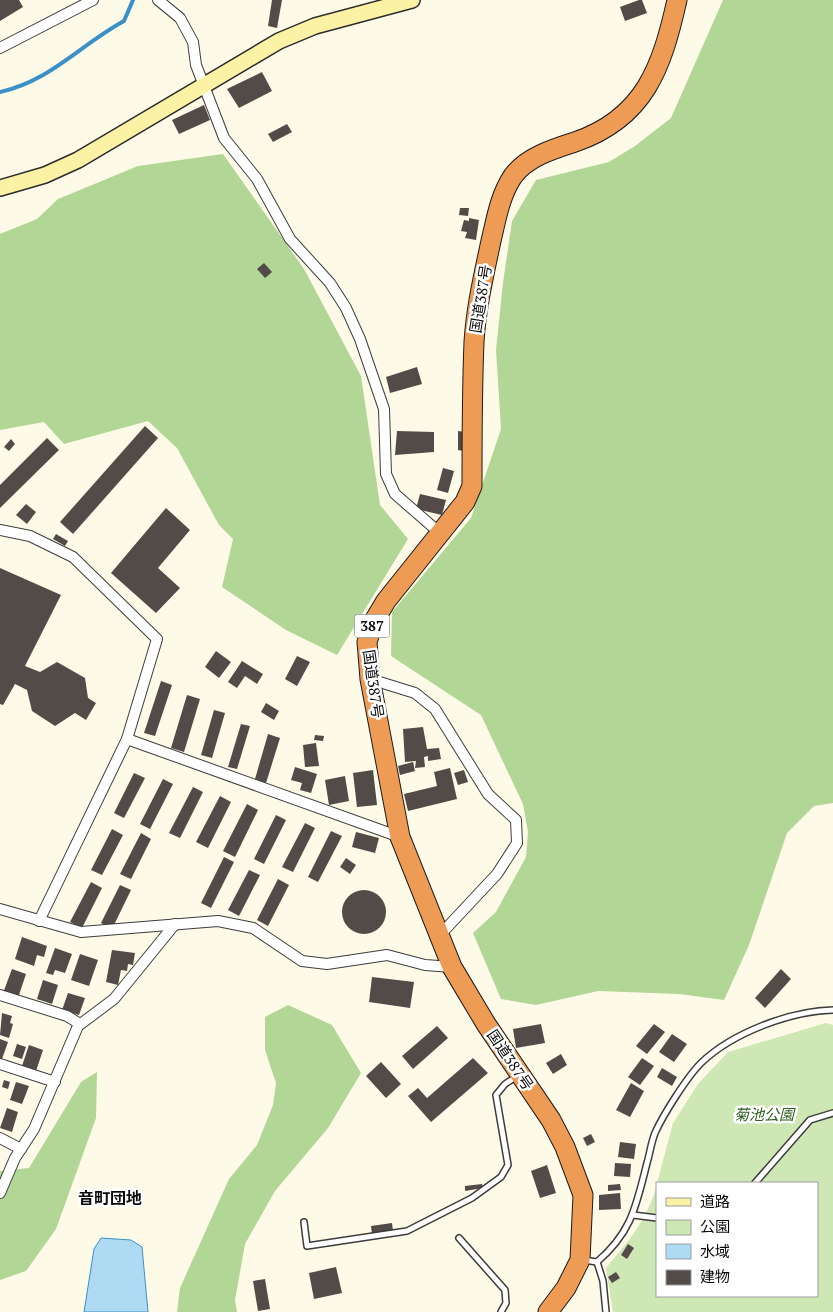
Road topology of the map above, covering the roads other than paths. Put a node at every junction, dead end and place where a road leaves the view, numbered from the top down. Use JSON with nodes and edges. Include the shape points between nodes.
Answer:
{"nodes":[{"id":1,"x":92,"y":0,"type":"edge"},
{"id":2,"x":158,"y":0,"type":"edge"},
{"id":3,"x":412,"y":0,"type":"edge"},
{"id":4,"x":677,"y":0,"type":"edge"},
{"id":5,"x":0,"y":39,"type":"edge"},
{"id":6,"x":12,"y":43,"type":"junction"},
{"id":7,"x":0,"y":48,"type":"edge"},
{"id":8,"x":203,"y":85,"type":"junction"},
{"id":9,"x":0,"y":188,"type":"edge"},
{"id":10,"x":0,"y":530,"type":"edge"},
{"id":11,"x":441,"y":534,"type":"junction"},
{"id":12,"x":370,"y":679,"type":"junction"},
{"id":13,"x":127,"y":739,"type":"junction"},
{"id":14,"x":400,"y":836,"type":"junction"},
{"id":15,"x":0,"y":909,"type":"edge"},
{"id":16,"x":39,"y":921,"type":"junction"},
{"id":17,"x":176,"y":924,"type":"junction"},
{"id":18,"x":439,"y":936,"type":"junction"},
{"id":19,"x":452,"y":967,"type":"junction"},
{"id":20,"x":0,"y":995,"type":"edge"},
{"id":21,"x":833,"y":1010,"type":"edge"},
{"id":22,"x":80,"y":1024,"type":"junction"},
{"id":23,"x":0,"y":1064,"type":"edge"},
{"id":24,"x":520,"y":1075,"type":"junction"},
{"id":25,"x":55,"y":1082,"type":"junction"},
{"id":26,"x":833,"y":1113,"type":"edge"},
{"id":27,"x":0,"y":1138,"type":"edge"},
{"id":28,"x":21,"y":1149,"type":"junction"},
{"id":29,"x":756,"y":1182,"type":"edge"},
{"id":30,"x":0,"y":1193,"type":"edge"},
{"id":31,"x":633,"y":1215,"type":"junction"},
{"id":32,"x":656,"y":1218,"type":"edge"},
{"id":33,"x":304,"y":1222,"type":"dead end"},
{"id":34,"x":459,"y":1238,"type":"dead end"},
{"id":35,"x":588,"y":1261,"type":"junction"},
{"id":36,"x":501,"y":1312,"type":"edge"},
{"id":37,"x":548,"y":1312,"type":"edge"},
{"id":38,"x":606,"y":1312,"type":"edge"}],
"edges":[{"from":1,"to":6,"type":"street"},
{"from":2,"to":8,"type":"street","via":[[180,18],[193,42]]},
{"from":3,"to":8,"type":"street","via":[[315,26],[278,41]]},
{"from":4,"to":11,"type":"highway","name":"国道387号","number":"387","via":[[660,63],[642,96],[611,126],[530,160],[513,176],[504,193],[484,270],[475,333],[472,486],[465,502]]},
{"from":5,"to":6,"type":"street"},
{"from":6,"to":7,"type":"street"},
{"from":8,"to":9,"type":"street","via":[[78,160],[45,175]]},
{"from":8,"to":11,"type":"street","via":[[224,138],[256,179],[290,240],[330,283],[346,308],[384,409],[386,474],[395,494]]},
{"from":10,"to":13,"type":"street","via":[[30,536],[73,557],[157,639]]},
{"from":11,"to":12,"type":"highway","name":"国道387号","number":"387","via":[[386,601],[374,621],[367,642]]},
{"from":12,"to":14,"type":"highway","name":"国道387号","number":"387"},
{"from":12,"to":18,"type":"street","via":[[415,693],[436,709],[488,794],[516,820],[517,842],[497,874]]},
{"from":13,"to":14,"type":"street"},
{"from":13,"to":16,"type":"street"},
{"from":14,"to":18,"type":"highway","name":"国道387号","number":"387"},
{"from":15,"to":16,"type":"street"},
{"from":16,"to":17,"type":"street","via":[[81,932]]},
{"from":17,"to":19,"type":"street","via":[[218,920],[253,928],[302,961],[327,964],[387,955],[425,965]]},
{"from":17,"to":22,"type":"street","via":[[114,999]]},
{"from":18,"to":19,"type":"highway","name":"国道387号","number":"387"},
{"from":19,"to":24,"type":"highway","name":"国道387号","number":"387"},
{"from":20,"to":22,"type":"street","via":[[67,1016]]},
{"from":21,"to":31,"type":"lane","via":[[801,1015],[744,1032],[700,1063],[655,1134]]},
{"from":22,"to":25,"type":"street"},
{"from":23,"to":25,"type":"street"},
{"from":24,"to":33,"type":"lane","via":[[505,1084],[496,1095],[508,1164],[501,1177],[472,1198],[407,1231],[307,1246]]},
{"from":24,"to":35,"type":"highway","name":"国道387号","number":"387","via":[[551,1120],[583,1195]]},
{"from":25,"to":28,"type":"street","via":[[34,1129]]},
{"from":26,"to":29,"type":"lane","via":[[810,1120]]},
{"from":27,"to":28,"type":"street"},
{"from":28,"to":30,"type":"street"},
{"from":31,"to":32,"type":"lane"},
{"from":31,"to":35,"type":"lane","via":[[623,1235]]},
{"from":34,"to":36,"type":"lane","via":[[505,1290],[506,1303]]},
{"from":35,"to":37,"type":"highway","name":"国道387号","number":"387"},
{"from":35,"to":38,"type":"lane","via":[[603,1281]]}]}
